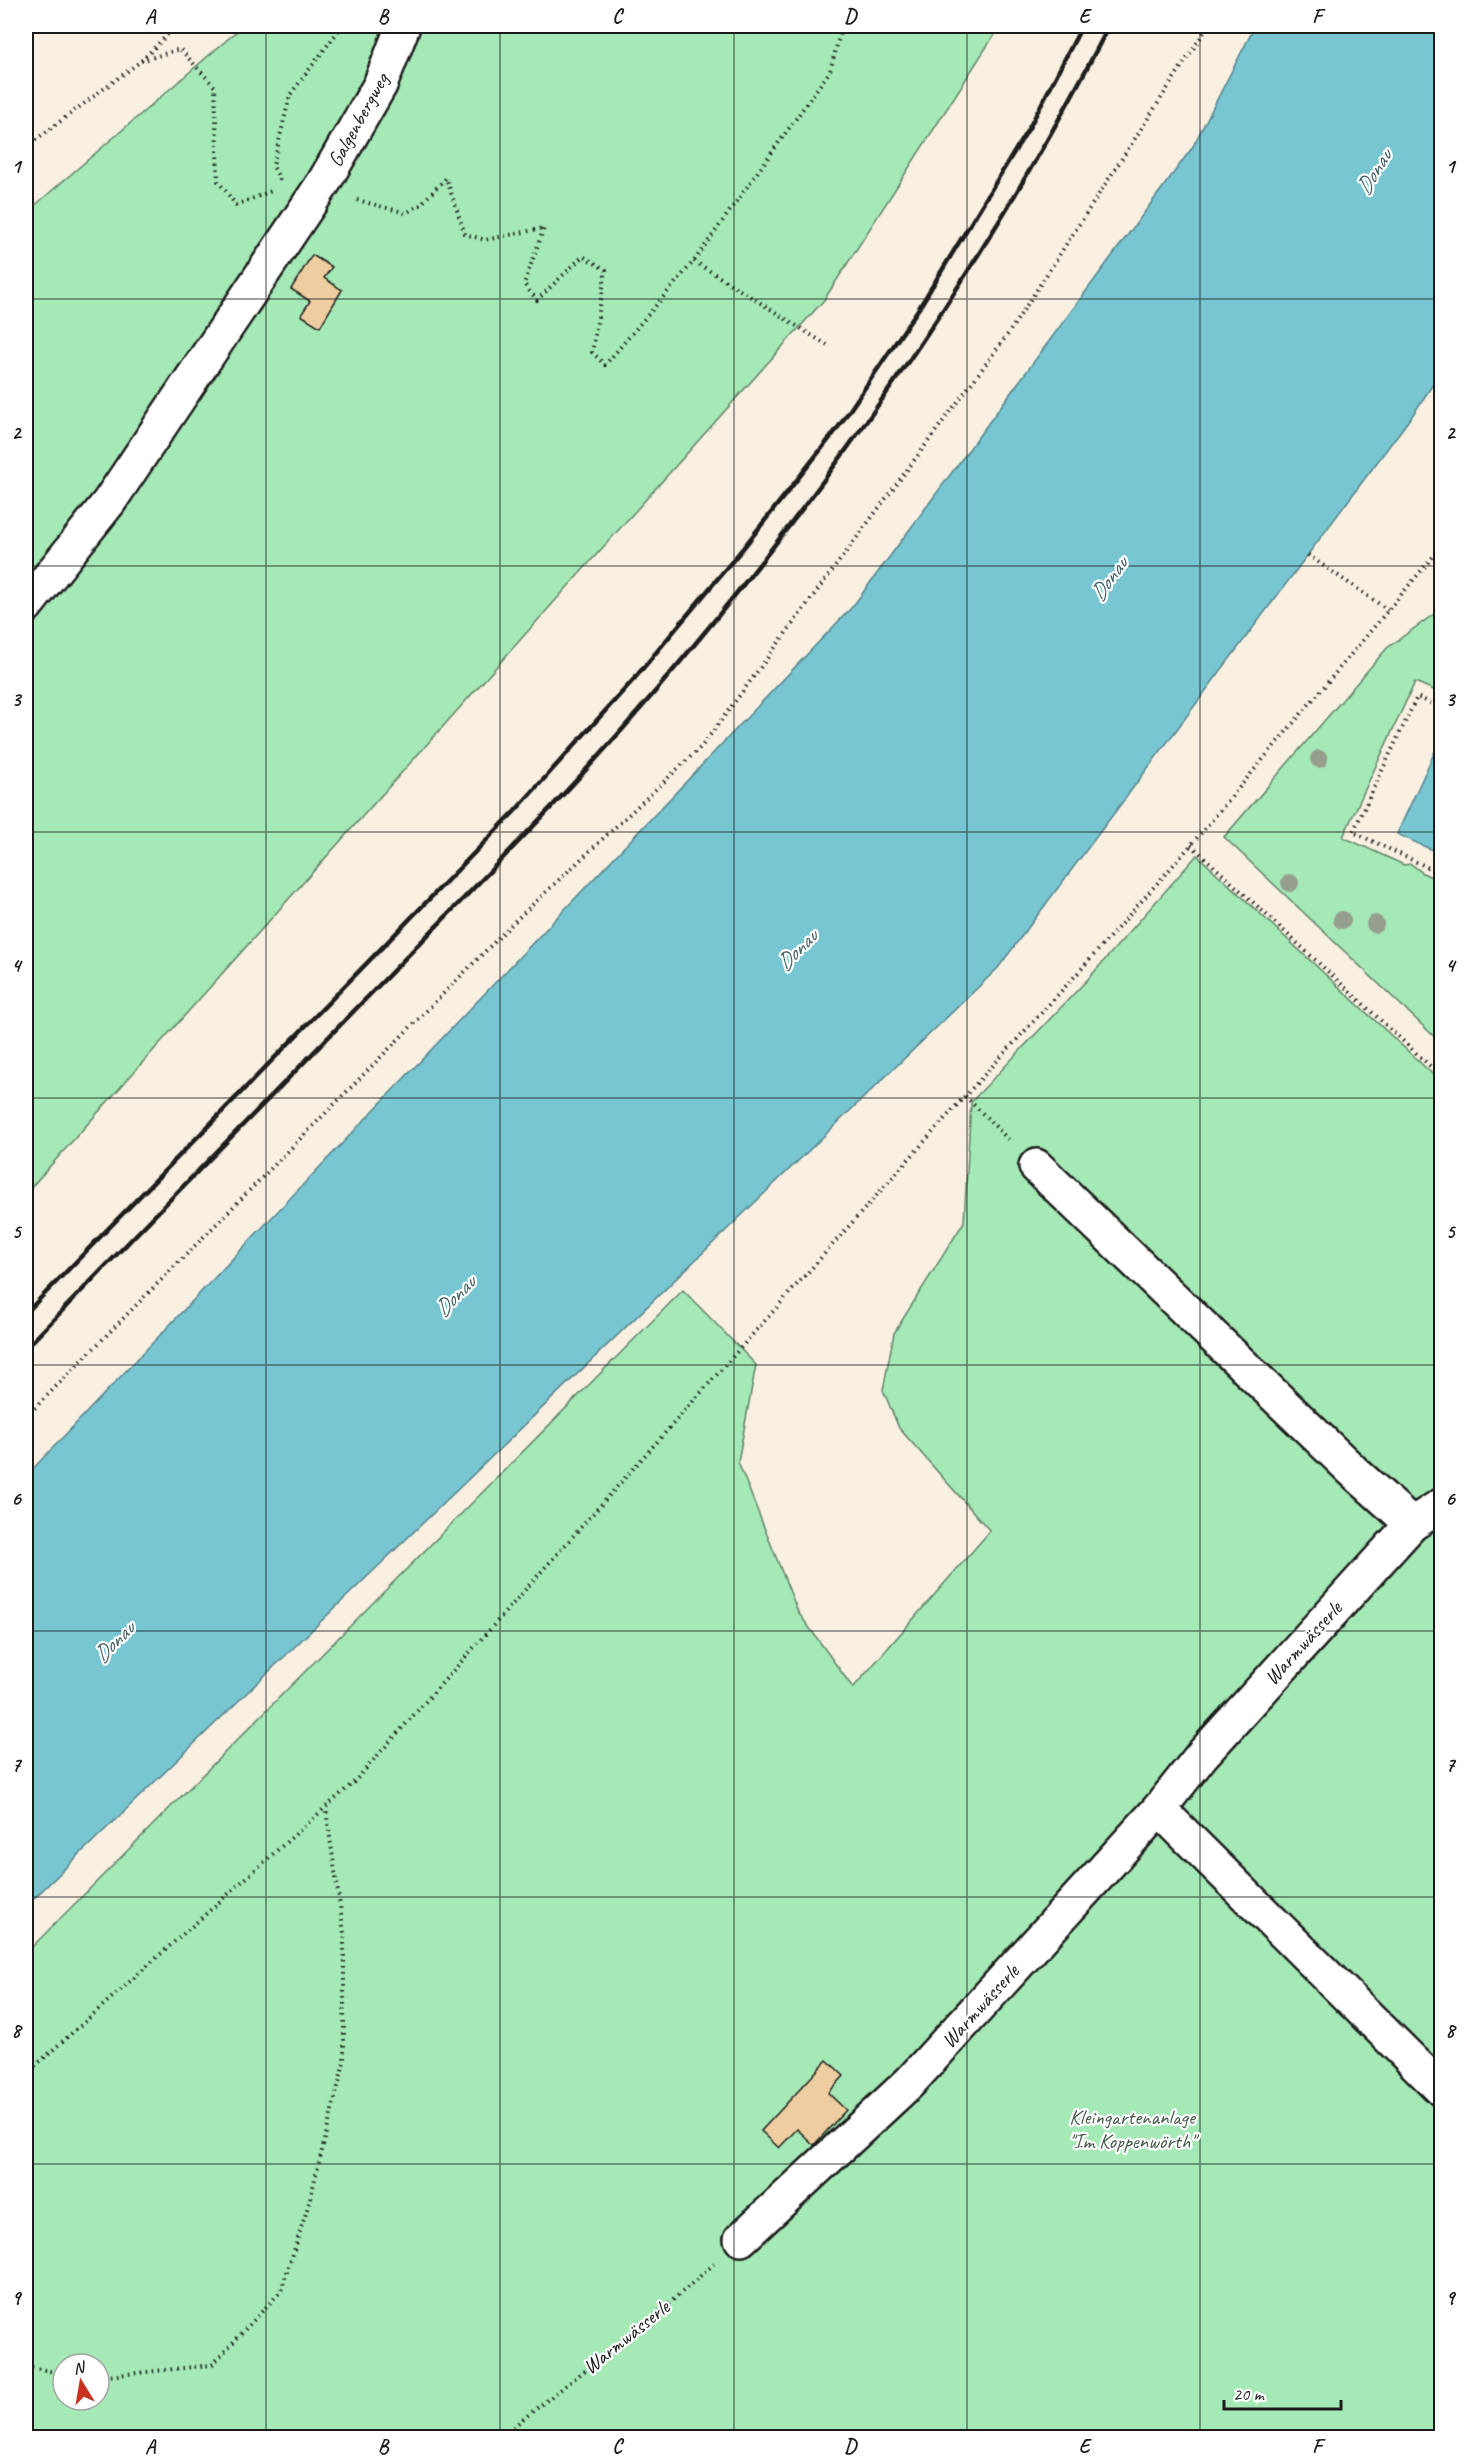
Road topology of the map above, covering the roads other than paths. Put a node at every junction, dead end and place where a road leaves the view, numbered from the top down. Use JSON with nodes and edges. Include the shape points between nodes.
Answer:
{"nodes":[{"id":1,"x":403,"y":26,"type":"edge"},
{"id":2,"x":26,"y":606,"type":"edge"},
{"id":3,"x":1036,"y":1166,"type":"road end"},
{"id":4,"x":1442,"y":1505,"type":"edge"},
{"id":5,"x":1412,"y":1524,"type":"junction"},
{"id":6,"x":1159,"y":1809,"type":"junction"},
{"id":7,"x":1442,"y":2090,"type":"edge"},
{"id":8,"x":741,"y":2239,"type":"road end"}],
"edges":[{"from":1,"to":2,"type":"lane","name":"Galgenbergweg","via":[[380,85],[324,182],[294,197],[109,502]]},
{"from":3,"to":5,"type":"lane"},
{"from":4,"to":5,"type":"lane","name":"Warmwässerle"},
{"from":5,"to":6,"type":"lane","name":"Warmwässerle","via":[[1202,1755]]},
{"from":6,"to":7,"type":"lane"},
{"from":6,"to":8,"type":"lane","name":"Warmwässerle","via":[[910,2082]]}]}
